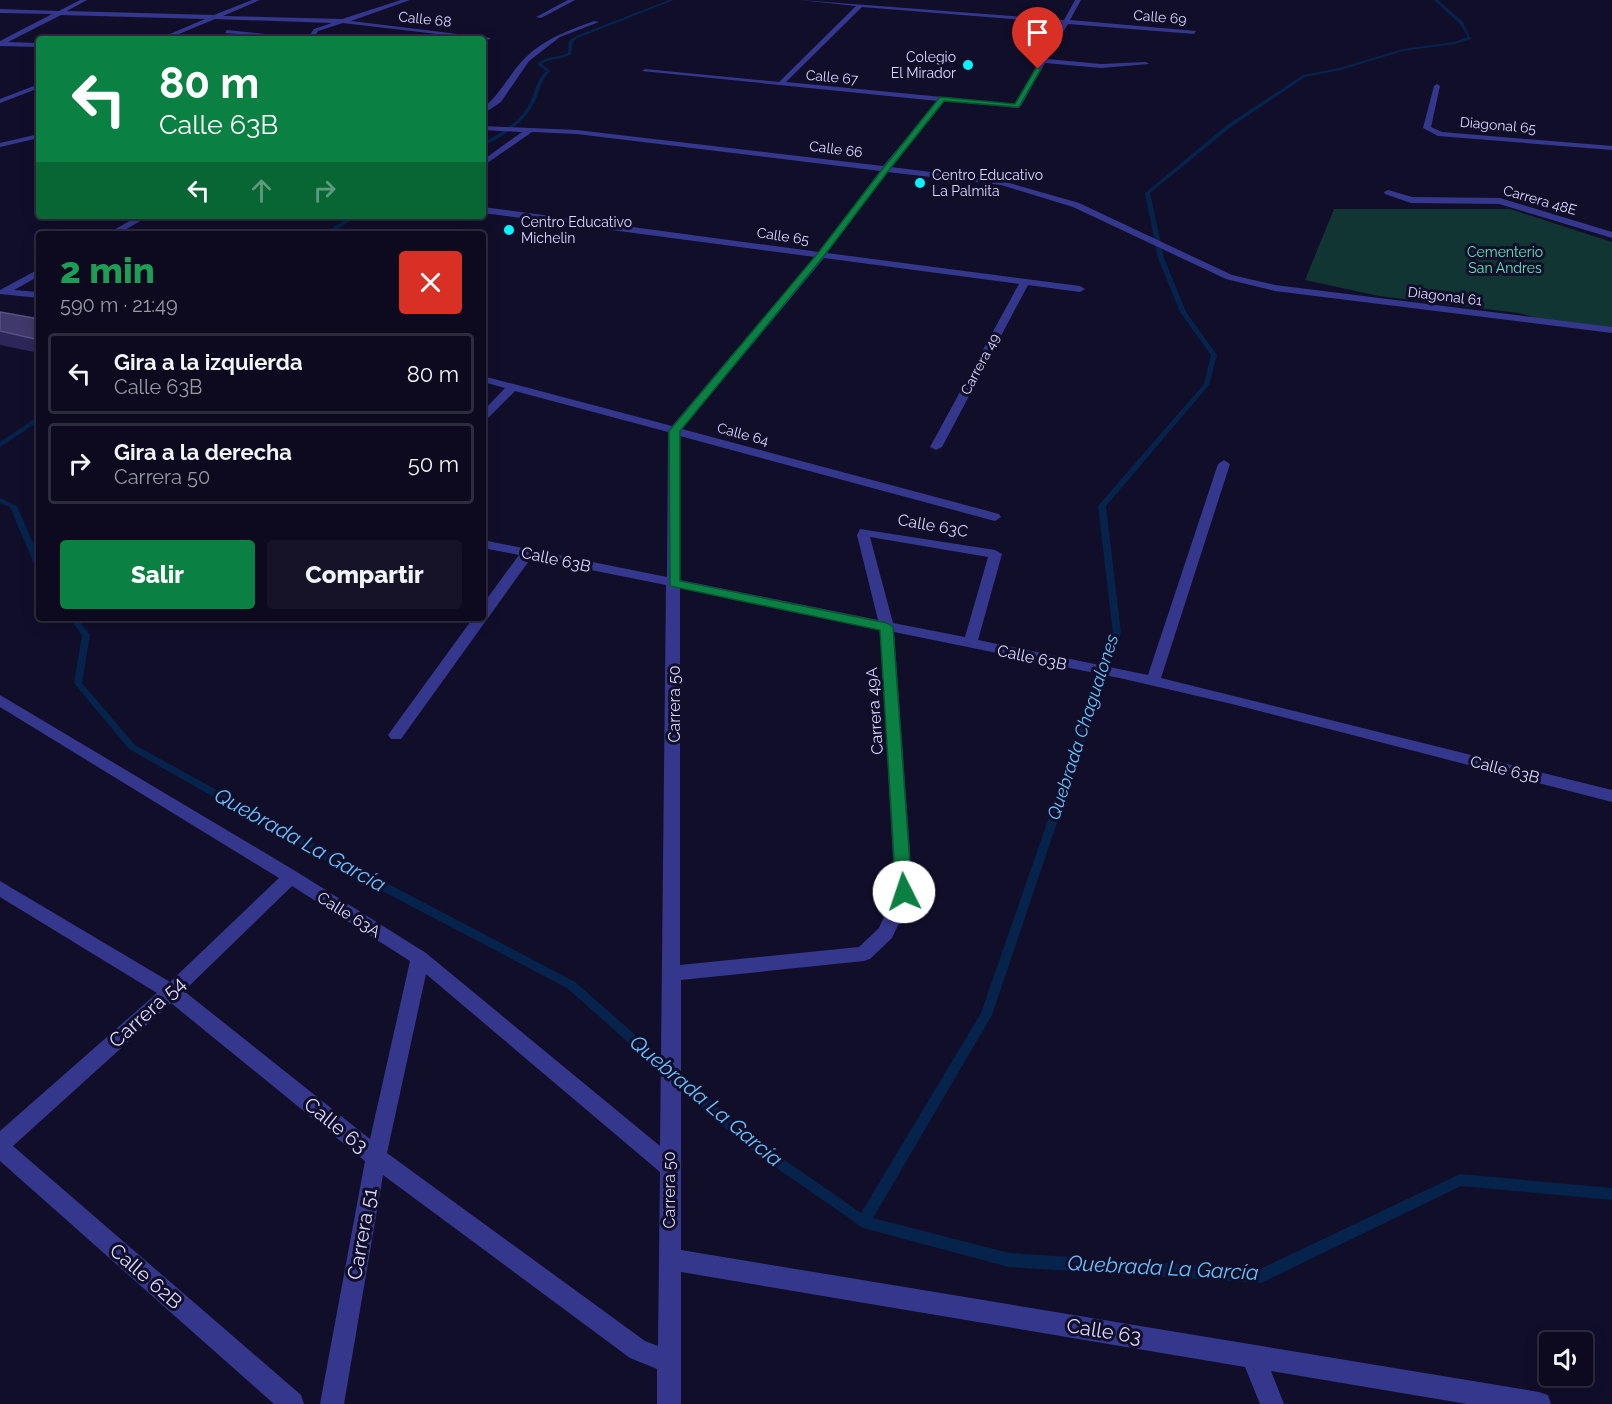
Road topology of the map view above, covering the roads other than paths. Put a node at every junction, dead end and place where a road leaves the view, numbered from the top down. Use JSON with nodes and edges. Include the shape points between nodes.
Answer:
{"nodes":[{"id":1,"x":84,"y":0,"type":"edge"},
{"id":2,"x":257,"y":0,"type":"edge"},
{"id":3,"x":407,"y":0,"type":"edge"},
{"id":4,"x":572,"y":0,"type":"edge"},
{"id":5,"x":802,"y":0,"type":"edge"},
{"id":6,"x":1078,"y":0,"type":"edge"},
{"id":7,"x":860,"y":5,"type":"junction"},
{"id":8,"x":0,"y":11,"type":"edge"},
{"id":9,"x":58,"y":12,"type":"junction"},
{"id":10,"x":213,"y":16,"type":"junction"},
{"id":11,"x":539,"y":17,"type":"dead end"},
{"id":12,"x":339,"y":21,"type":"junction"},
{"id":13,"x":1066,"y":21,"type":"junction"},
{"id":14,"x":596,"y":22,"type":"dead end"},
{"id":15,"x":227,"y":32,"type":"dead end"},
{"id":16,"x":1194,"y":32,"type":"dead end"},
{"id":17,"x":168,"y":36,"type":"edge"},
{"id":18,"x":264,"y":36,"type":"edge"},
{"id":19,"x":312,"y":36,"type":"edge"},
{"id":20,"x":470,"y":36,"type":"edge"},
{"id":21,"x":0,"y":44,"type":"edge"},
{"id":22,"x":36,"y":45,"type":"edge"},
{"id":23,"x":1043,"y":61,"type":"junction"},
{"id":24,"x":1146,"y":64,"type":"dead end"},
{"id":25,"x":645,"y":71,"type":"dead end"},
{"id":26,"x":780,"y":84,"type":"junction"},
{"id":27,"x":1437,"y":86,"type":"dead end"},
{"id":28,"x":36,"y":87,"type":"edge"},
{"id":29,"x":0,"y":93,"type":"edge"},
{"id":30,"x":17,"y":95,"type":"junction"},
{"id":31,"x":36,"y":97,"type":"edge"},
{"id":32,"x":943,"y":99,"type":"junction"},
{"id":33,"x":0,"y":101,"type":"edge"},
{"id":34,"x":486,"y":110,"type":"edge"},
{"id":35,"x":486,"y":128,"type":"edge"},
{"id":36,"x":528,"y":130,"type":"junction"},
{"id":37,"x":36,"y":137,"type":"edge"},
{"id":38,"x":0,"y":145,"type":"edge"},
{"id":39,"x":1612,"y":148,"type":"edge"},
{"id":40,"x":486,"y":162,"type":"edge"},
{"id":41,"x":886,"y":168,"type":"junction"},
{"id":42,"x":1388,"y":192,"type":"dead end"},
{"id":43,"x":486,"y":210,"type":"edge"},
{"id":44,"x":139,"y":219,"type":"edge"},
{"id":45,"x":117,"y":231,"type":"edge"},
{"id":46,"x":1612,"y":235,"type":"edge"},
{"id":47,"x":821,"y":255,"type":"junction"},
{"id":48,"x":36,"y":274,"type":"edge"},
{"id":49,"x":1025,"y":281,"type":"junction"},
{"id":50,"x":1275,"y":288,"type":"joint"},
{"id":51,"x":1080,"y":289,"type":"dead end"},
{"id":52,"x":1,"y":292,"type":"edge"},
{"id":53,"x":36,"y":295,"type":"edge"},
{"id":54,"x":1612,"y":330,"type":"edge"},
{"id":55,"x":486,"y":379,"type":"edge"},
{"id":56,"x":513,"y":387,"type":"junction"},
{"id":57,"x":486,"y":414,"type":"edge"},
{"id":58,"x":674,"y":431,"type":"junction"},
{"id":59,"x":936,"y":447,"type":"dead end"},
{"id":60,"x":1224,"y":464,"type":"dead end"},
{"id":61,"x":995,"y":517,"type":"dead end"},
{"id":62,"x":865,"y":532,"type":"joint"},
{"id":63,"x":486,"y":545,"type":"edge"},
{"id":64,"x":527,"y":554,"type":"junction"},
{"id":65,"x":674,"y":584,"type":"junction"},
{"id":66,"x":486,"y":610,"type":"edge"},
{"id":67,"x":478,"y":621,"type":"edge"},
{"id":68,"x":887,"y":627,"type":"junction"},
{"id":69,"x":970,"y":644,"type":"junction"},
{"id":70,"x":1153,"y":681,"type":"junction"},
{"id":71,"x":0,"y":700,"type":"edge"},
{"id":72,"x":396,"y":735,"type":"dead end"},
{"id":73,"x":1612,"y":796,"type":"edge"},
{"id":74,"x":291,"y":877,"type":"junction"},
{"id":75,"x":0,"y":888,"type":"edge"},
{"id":76,"x":420,"y":958,"type":"junction"},
{"id":77,"x":673,"y":973,"type":"junction"},
{"id":78,"x":171,"y":992,"type":"junction"},
{"id":79,"x":0,"y":1146,"type":"edge"},
{"id":80,"x":376,"y":1157,"type":"junction"},
{"id":81,"x":669,"y":1167,"type":"junction"},
{"id":82,"x":669,"y":1259,"type":"junction"},
{"id":83,"x":1253,"y":1356,"type":"junction"},
{"id":84,"x":670,"y":1362,"type":"junction"},
{"id":85,"x":292,"y":1404,"type":"edge"},
{"id":86,"x":332,"y":1404,"type":"edge"},
{"id":87,"x":669,"y":1404,"type":"edge"},
{"id":88,"x":1272,"y":1404,"type":"edge"},
{"id":89,"x":1539,"y":1404,"type":"edge"}],
"edges":[{"from":1,"to":9,"type":"street"},
{"from":2,"to":10,"type":"street"},
{"from":3,"to":12,"type":"street"},
{"from":4,"to":11,"type":"street"},
{"from":5,"to":7,"type":"street","name":"Calle 69"},
{"from":6,"to":13,"type":"street"},
{"from":7,"to":13,"type":"street","name":"Calle 69"},
{"from":7,"to":26,"type":"street"},
{"from":8,"to":9,"type":"street","name":"Calle 68"},
{"from":9,"to":10,"type":"street","name":"Calle 68"},
{"from":9,"to":21,"type":"street"},
{"from":10,"to":12,"type":"street","name":"Calle 68"},
{"from":10,"to":17,"type":"street"},
{"from":12,"to":19,"type":"street","via":[[316,30]]},
{"from":12,"to":20,"type":"street","name":"Calle 68"},
{"from":13,"to":16,"type":"street","name":"Calle 69"},
{"from":13,"to":23,"type":"street"},
{"from":14,"to":34,"type":"street","via":[[558,36],[527,60],[498,100]]},
{"from":15,"to":18,"type":"street"},
{"from":21,"to":22,"type":"street"},
{"from":23,"to":24,"type":"street","via":[[1101,66]]},
{"from":23,"to":32,"type":"street","name":"Calle 67","via":[[1017,106]]},
{"from":25,"to":26,"type":"street","name":"Calle 67"},
{"from":26,"to":32,"type":"street","name":"Calle 67"},
{"from":27,"to":39,"type":"street","name":"Diagonal 65","via":[[1426,128],[1429,130]]},
{"from":28,"to":30,"type":"street"},
{"from":29,"to":30,"type":"street"},
{"from":30,"to":31,"type":"street"},
{"from":30,"to":33,"type":"street"},
{"from":32,"to":41,"type":"street"},
{"from":35,"to":36,"type":"street","name":"Calle 66"},
{"from":36,"to":40,"type":"street"},
{"from":36,"to":41,"type":"street","name":"Calle 66","via":[[577,132]]},
{"from":37,"to":38,"type":"street"},
{"from":41,"to":47,"type":"street"},
{"from":41,"to":50,"type":"street","name":"Calle 66","via":[[1002,183],[1076,205],[1229,276]]},
{"from":42,"to":46,"type":"street","name":"Carrera 48E","via":[[1411,200],[1500,201]]},
{"from":43,"to":47,"type":"street","name":"Calle 65"},
{"from":44,"to":45,"type":"street"},
{"from":47,"to":49,"type":"street","name":"Calle 65"},
{"from":47,"to":58,"type":"street"},
{"from":48,"to":52,"type":"street"},
{"from":49,"to":51,"type":"street","name":"Calle 65"},
{"from":49,"to":59,"type":"street","name":"Carrera 49"},
{"from":50,"to":54,"type":"street","name":"Diagonal 61"},
{"from":52,"to":53,"type":"street"},
{"from":55,"to":56,"type":"street","name":"Calle 64"},
{"from":56,"to":57,"type":"street"},
{"from":56,"to":58,"type":"street","name":"Calle 64"},
{"from":58,"to":61,"type":"street","name":"Calle 64"},
{"from":58,"to":65,"type":"street","name":"Carrera 50"},
{"from":60,"to":70,"type":"street"},
{"from":62,"to":68,"type":"street","name":"Carrera 49A"},
{"from":62,"to":69,"type":"street","name":"Calle 63C","via":[[994,554]]},
{"from":63,"to":64,"type":"street","name":"Calle 63B"},
{"from":64,"to":65,"type":"street","name":"Calle 63B"},
{"from":64,"to":66,"type":"street"},
{"from":65,"to":68,"type":"street","name":"Calle 63B"},
{"from":65,"to":77,"type":"street","name":"Carrera 50"},
{"from":67,"to":72,"type":"street"},
{"from":68,"to":69,"type":"street","name":"Calle 63B"},
{"from":68,"to":77,"type":"street","name":"Carrera 49A","via":[[904,892],[886,933],[864,954]]},
{"from":69,"to":70,"type":"street","name":"Calle 63B"},
{"from":70,"to":73,"type":"street","name":"Calle 63B"},
{"from":71,"to":74,"type":"street","name":"Calle 63A"},
{"from":74,"to":76,"type":"street","name":"Calle 63A"},
{"from":74,"to":78,"type":"street","name":"Carrera 54"},
{"from":75,"to":78,"type":"street","name":"Calle 63"},
{"from":76,"to":80,"type":"street","name":"Carrera 51"},
{"from":76,"to":81,"type":"street","name":"Calle 63A"},
{"from":77,"to":81,"type":"street","name":"Carrera 50"},
{"from":78,"to":79,"type":"street","name":"Carrera 54"},
{"from":78,"to":80,"type":"street","name":"Calle 63"},
{"from":79,"to":85,"type":"street","name":"Calle 62B"},
{"from":80,"to":84,"type":"street","name":"Calle 63","via":[[638,1350]]},
{"from":80,"to":86,"type":"street","name":"Carrera 51"},
{"from":81,"to":82,"type":"street","name":"Carrera 50"},
{"from":82,"to":83,"type":"street","name":"Calle 63"},
{"from":82,"to":84,"type":"street","name":"Carrera 50"},
{"from":83,"to":88,"type":"street"},
{"from":83,"to":89,"type":"street","name":"Calle 63"},
{"from":84,"to":87,"type":"street","name":"Carrera 50"}]}
